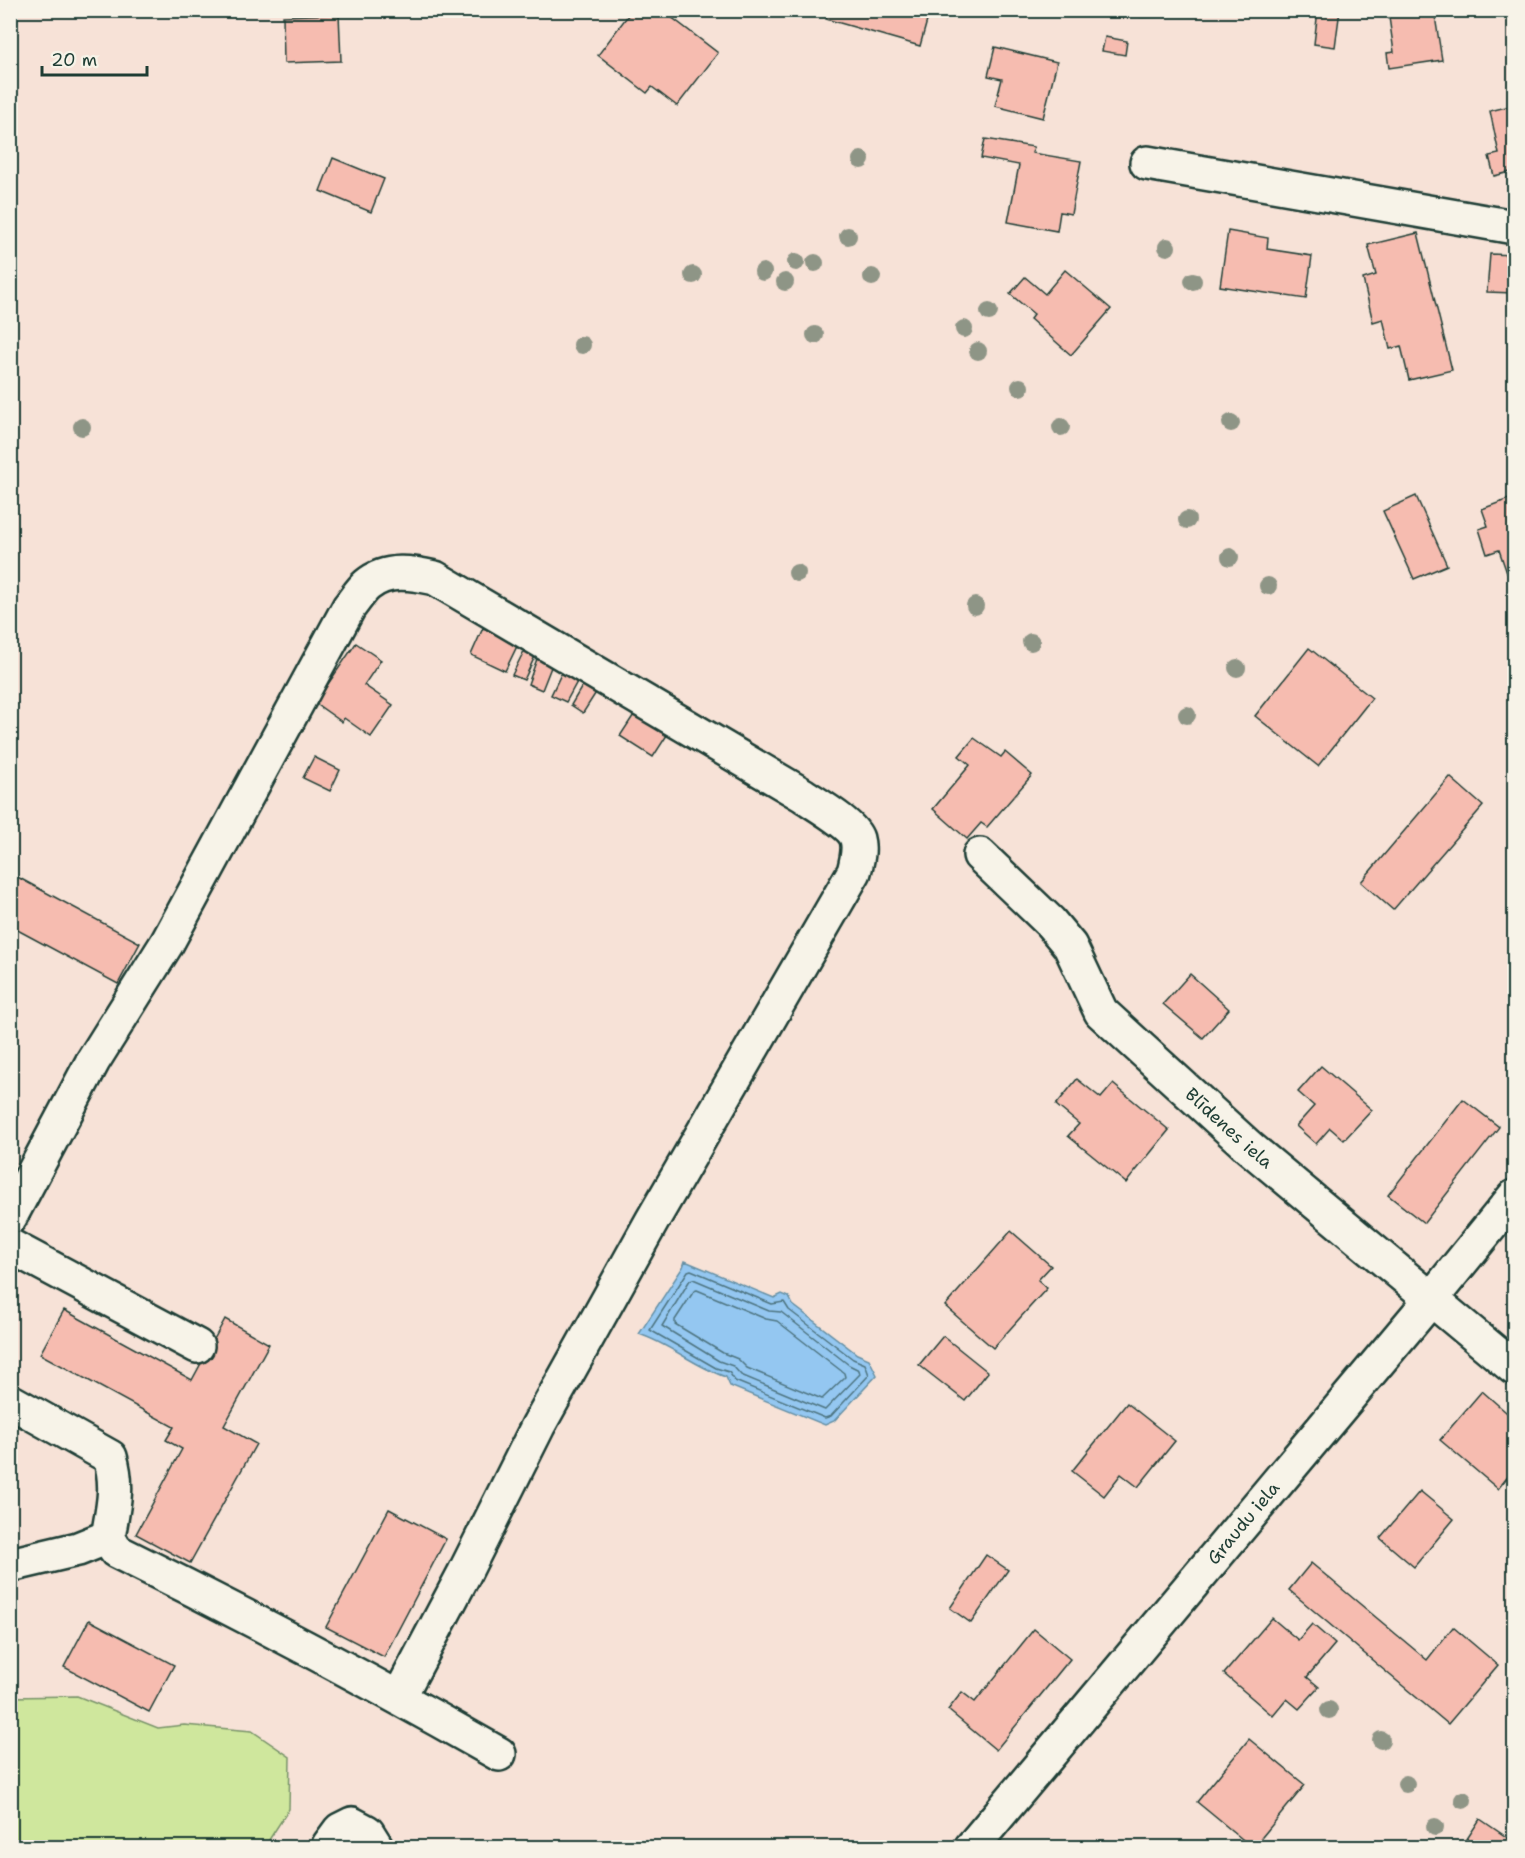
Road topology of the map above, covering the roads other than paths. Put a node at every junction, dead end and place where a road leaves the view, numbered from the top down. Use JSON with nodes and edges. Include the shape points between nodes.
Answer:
{"nodes":[{"id":1,"x":1147,"y":163,"type":"dead end"},
{"id":2,"x":1515,"y":227,"type":"edge"},
{"id":3,"x":980,"y":855,"type":"dead end"},
{"id":4,"x":1515,"y":1197,"type":"edge"},
{"id":5,"x":10,"y":1217,"type":"edge"},
{"id":6,"x":10,"y":1246,"type":"edge"},
{"id":7,"x":1432,"y":1298,"type":"junction"},
{"id":8,"x":197,"y":1346,"type":"dead end"},
{"id":9,"x":1515,"y":1368,"type":"edge"},
{"id":10,"x":10,"y":1401,"type":"edge"},
{"id":11,"x":108,"y":1537,"type":"junction"},
{"id":12,"x":10,"y":1565,"type":"edge"},
{"id":13,"x":399,"y":1697,"type":"junction"},
{"id":14,"x":499,"y":1754,"type":"dead end"},
{"id":15,"x":329,"y":1845,"type":"dead end"},
{"id":16,"x":377,"y":1848,"type":"edge"},
{"id":17,"x":971,"y":1848,"type":"edge"}],
"edges":[{"from":1,"to":2,"type":"street"},
{"from":3,"to":7,"type":"street","name":"Blīdenes iela","via":[[1070,946],[1101,1012],[1250,1148]]},
{"from":4,"to":7,"type":"street","name":"Graudu iela"},
{"from":5,"to":13,"type":"street","via":[[93,1061],[167,943],[349,607],[368,584],[388,574],[409,572],[435,578],[803,795],[857,837],[854,872],[538,1426]]},
{"from":6,"to":8,"type":"street"},
{"from":7,"to":9,"type":"street","name":"Blīdenes iela"},
{"from":7,"to":17,"type":"street","name":"Graudu iela"},
{"from":10,"to":11,"type":"street","via":[[110,1457],[116,1474],[116,1494]]},
{"from":11,"to":12,"type":"street","via":[[78,1549]]},
{"from":11,"to":13,"type":"street","via":[[116,1551]]},
{"from":13,"to":14,"type":"street"},
{"from":15,"to":16,"type":"street","via":[[340,1830],[352,1824],[368,1832]]}]}
